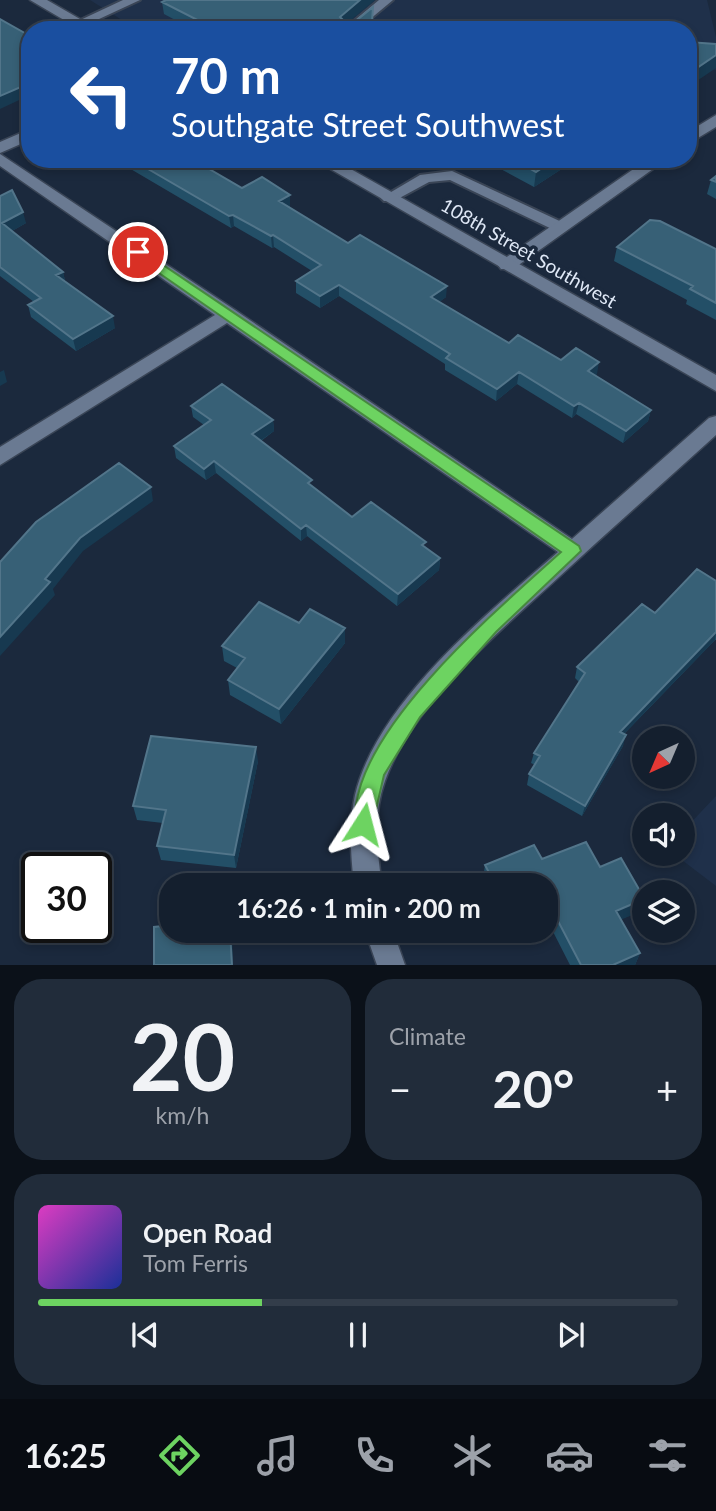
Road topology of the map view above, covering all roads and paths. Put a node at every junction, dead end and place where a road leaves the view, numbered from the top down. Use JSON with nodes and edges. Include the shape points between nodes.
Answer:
{"nodes":[{"id":1,"x":37,"y":0,"type":"edge"},
{"id":2,"x":134,"y":0,"type":"edge"},
{"id":3,"x":387,"y":0,"type":"edge"},
{"id":4,"x":75,"y":21,"type":"edge"},
{"id":5,"x":97,"y":21,"type":"edge"},
{"id":6,"x":360,"y":21,"type":"edge"},
{"id":7,"x":716,"y":120,"type":"edge"},
{"id":8,"x":697,"y":133,"type":"edge"},
{"id":9,"x":21,"y":138,"type":"edge"},
{"id":10,"x":0,"y":148,"type":"edge"},
{"id":11,"x":0,"y":159,"type":"edge"},
{"id":12,"x":337,"y":168,"type":"edge"},
{"id":13,"x":646,"y":168,"type":"edge"},
{"id":14,"x":389,"y":198,"type":"junction"},
{"id":15,"x":560,"y":227,"type":"junction"},
{"id":16,"x":507,"y":265,"type":"junction"},
{"id":17,"x":229,"y":314,"type":"junction"},
{"id":18,"x":716,"y":384,"type":"edge"},
{"id":19,"x":716,"y":423,"type":"edge"},
{"id":20,"x":0,"y":457,"type":"edge"},
{"id":21,"x":573,"y":551,"type":"junction"},
{"id":22,"x":366,"y":873,"type":"edge"},
{"id":23,"x":383,"y":943,"type":"edge"},
{"id":24,"x":391,"y":965,"type":"edge"}],
"edges":[{"from":1,"to":4,"type":"street"},
{"from":2,"to":5,"type":"lane"},
{"from":3,"to":6,"type":"lane"},
{"from":7,"to":8,"type":"street"},
{"from":9,"to":10,"type":"street"},
{"from":11,"to":17,"type":"street"},
{"from":12,"to":14,"type":"street","name":"108th Street Southwest"},
{"from":13,"to":15,"type":"street"},
{"from":14,"to":15,"type":"lane","via":[[425,178],[452,175]]},
{"from":14,"to":16,"type":"street","name":"108th Street Southwest"},
{"from":15,"to":16,"type":"street"},
{"from":16,"to":18,"type":"street","name":"108th Street Southwest"},
{"from":17,"to":20,"type":"street"},
{"from":17,"to":21,"type":"street"},
{"from":19,"to":21,"type":"street"},
{"from":21,"to":22,"type":"street","via":[[467,650],[393,740],[375,772],[365,810]]},
{"from":23,"to":24,"type":"street"}]}
